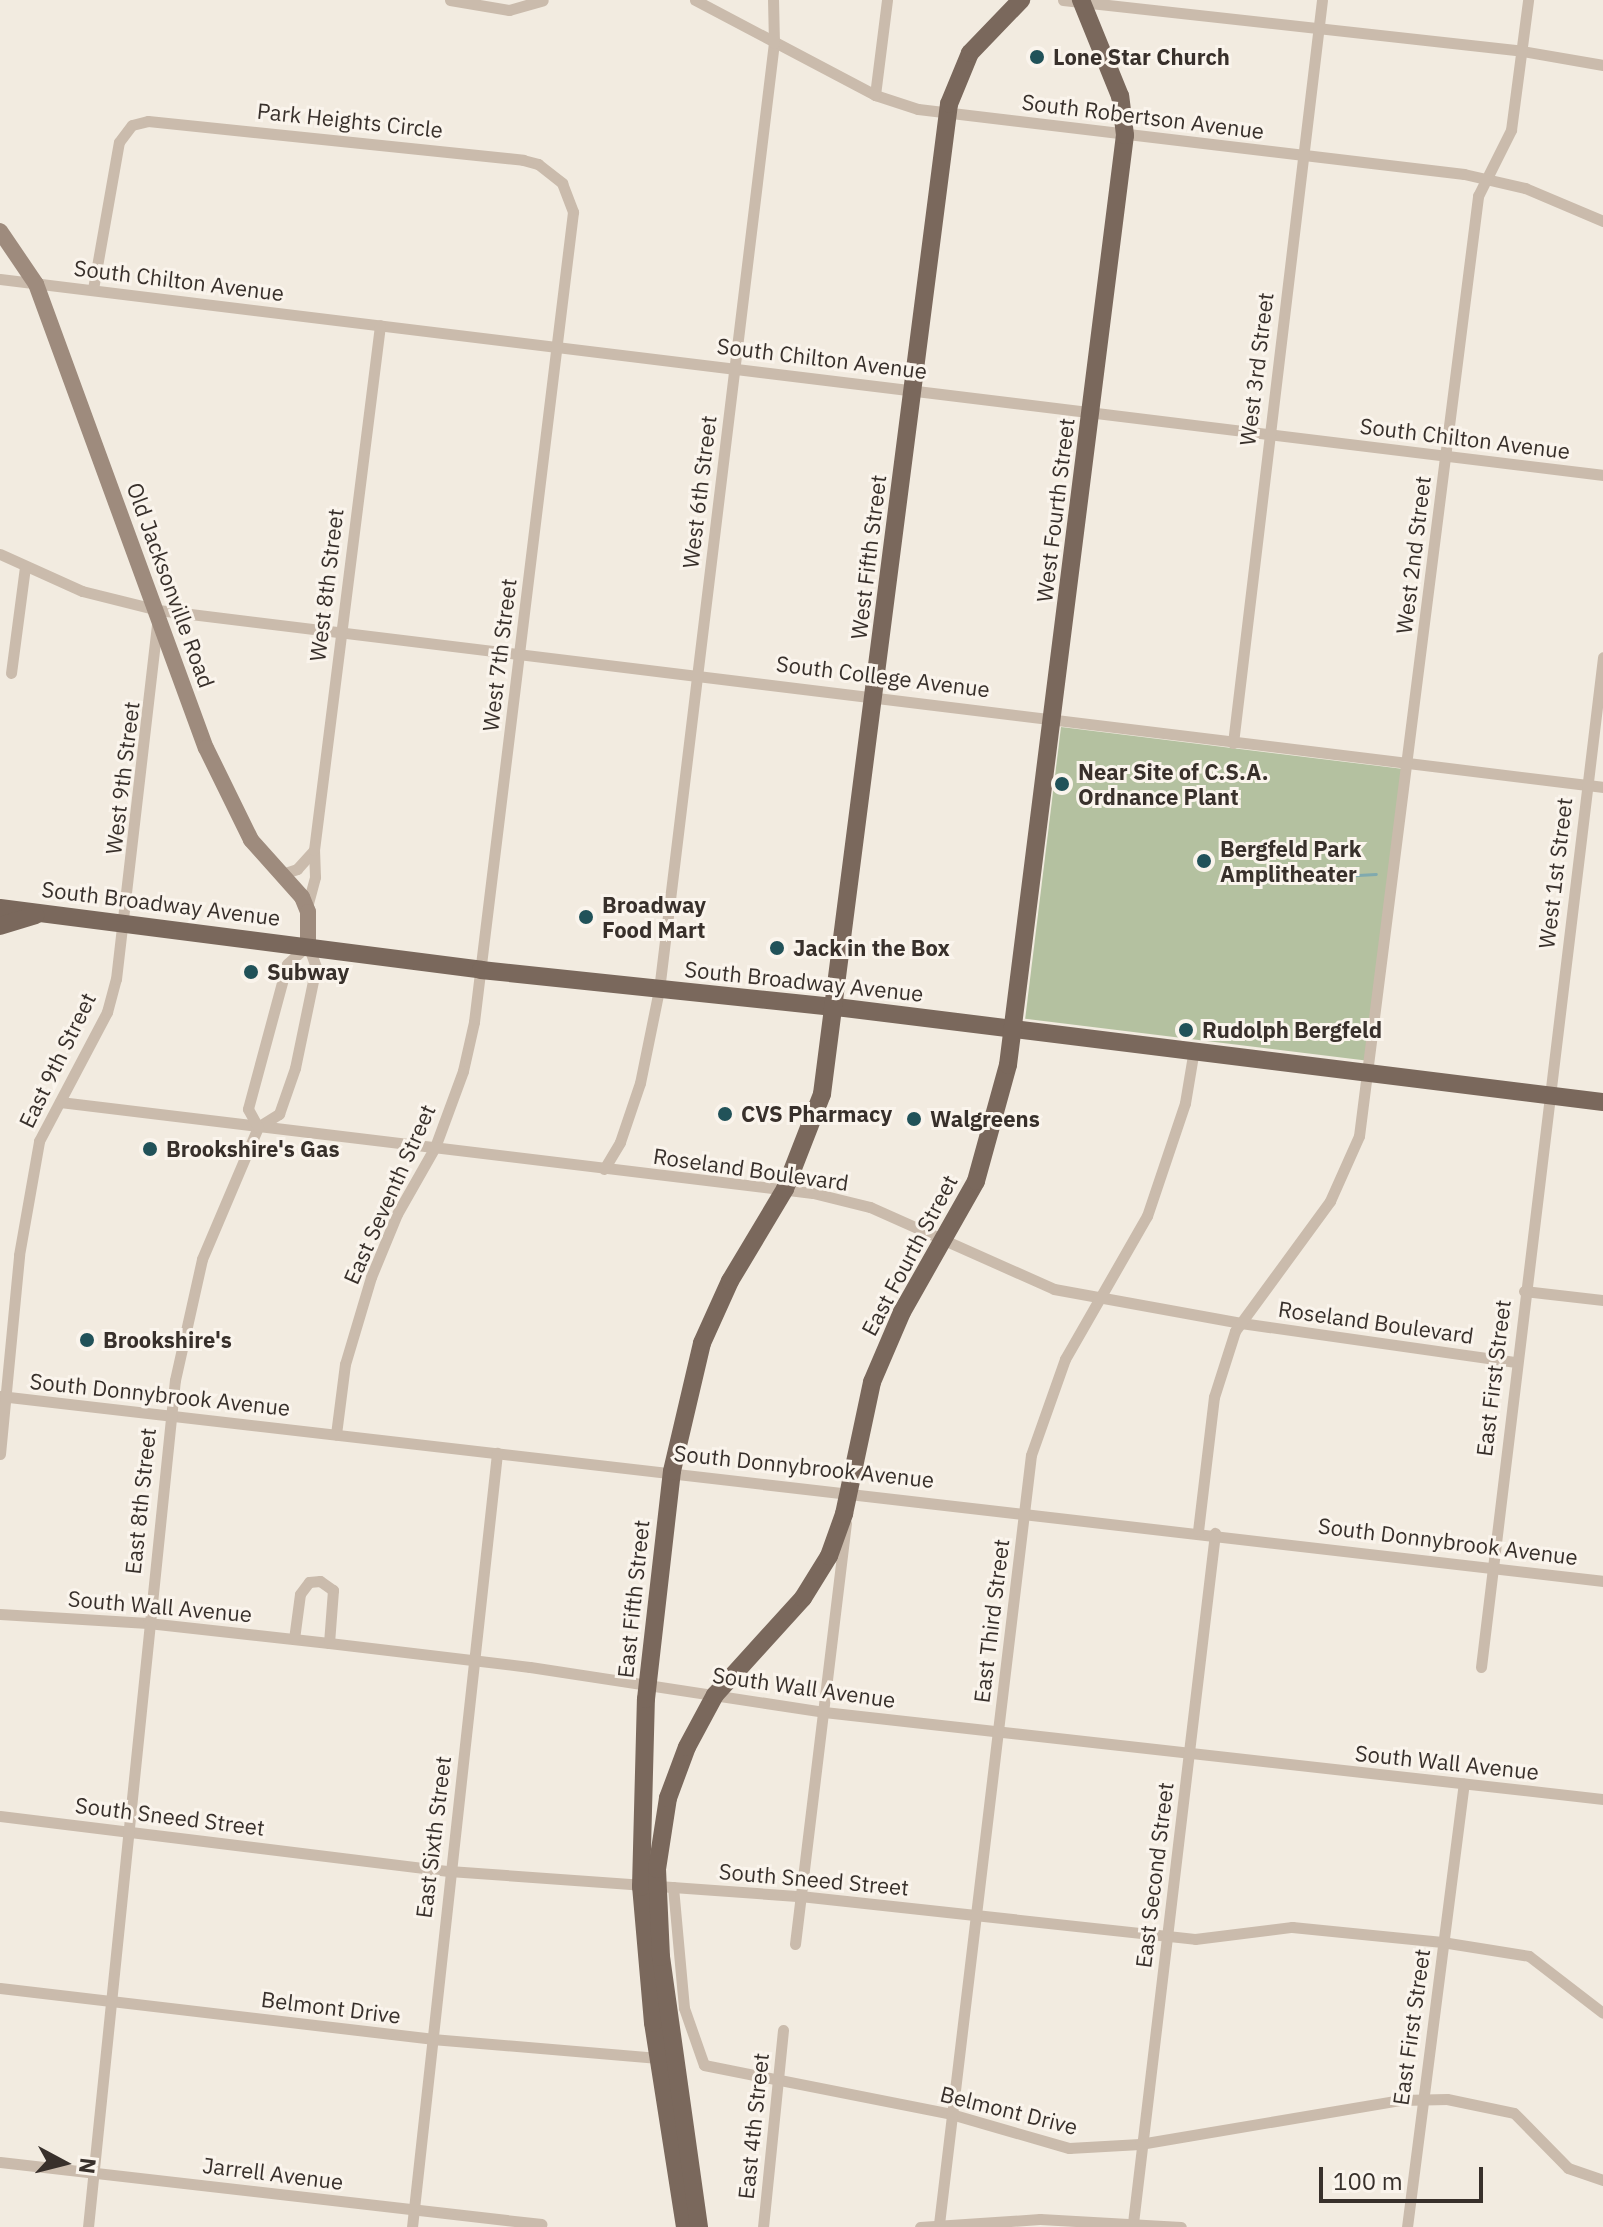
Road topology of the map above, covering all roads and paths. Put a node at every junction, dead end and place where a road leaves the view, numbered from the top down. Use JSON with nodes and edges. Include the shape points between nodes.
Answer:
{"nodes":[{"id":1,"x":450,"y":0,"type":"edge"},
{"id":2,"x":543,"y":0,"type":"edge"},
{"id":3,"x":695,"y":0,"type":"edge"},
{"id":4,"x":773,"y":0,"type":"edge"},
{"id":5,"x":887,"y":0,"type":"edge"},
{"id":6,"x":1021,"y":0,"type":"edge"},
{"id":7,"x":1322,"y":0,"type":"edge"},
{"id":8,"x":1528,"y":0,"type":"edge"},
{"id":9,"x":1075,"y":1,"type":"edge"},
{"id":10,"x":1170,"y":6,"type":"edge"},
{"id":11,"x":1319,"y":27,"type":"junction"},
{"id":12,"x":774,"y":43,"type":"junction"},
{"id":13,"x":1522,"y":51,"type":"junction"},
{"id":14,"x":1603,"y":65,"type":"edge"},
{"id":15,"x":875,"y":95,"type":"junction"},
{"id":16,"x":948,"y":113,"type":"junction"},
{"id":17,"x":1125,"y":135,"type":"junction"},
{"id":18,"x":1303,"y":155,"type":"junction"},
{"id":19,"x":1485,"y":177,"type":"junction"},
{"id":20,"x":1603,"y":221,"type":"edge"},
{"id":21,"x":0,"y":231,"type":"edge"},
{"id":22,"x":0,"y":279,"type":"edge"},
{"id":23,"x":36,"y":284,"type":"junction"},
{"id":24,"x":93,"y":289,"type":"junction"},
{"id":25,"x":380,"y":325,"type":"junction"},
{"id":26,"x":555,"y":345,"type":"junction"},
{"id":27,"x":734,"y":368,"type":"junction"},
{"id":28,"x":913,"y":389,"type":"junction"},
{"id":29,"x":1091,"y":411,"type":"junction"},
{"id":30,"x":1269,"y":433,"type":"junction"},
{"id":31,"x":1445,"y":455,"type":"junction"},
{"id":32,"x":1603,"y":475,"type":"edge"},
{"id":33,"x":0,"y":554,"type":"edge"},
{"id":34,"x":25,"y":567,"type":"junction"},
{"id":35,"x":158,"y":610,"type":"junction"},
{"id":36,"x":340,"y":629,"type":"junction"},
{"id":37,"x":519,"y":652,"type":"junction"},
{"id":38,"x":1603,"y":657,"type":"edge"},
{"id":39,"x":177,"y":665,"type":"junction"},
{"id":40,"x":11,"y":673,"type":"dead end"},
{"id":41,"x":696,"y":675,"type":"junction"},
{"id":42,"x":153,"y":687,"type":"junction"},
{"id":43,"x":875,"y":695,"type":"junction"},
{"id":44,"x":1053,"y":717,"type":"junction"},
{"id":45,"x":1233,"y":743,"type":"junction"},
{"id":46,"x":1409,"y":764,"type":"junction"},
{"id":47,"x":1587,"y":785,"type":"junction"},
{"id":48,"x":1603,"y":787,"type":"edge"},
{"id":49,"x":314,"y":850,"type":"junction"},
{"id":50,"x":282,"y":874,"type":"junction"},
{"id":51,"x":307,"y":907,"type":"junction"},
{"id":52,"x":0,"y":908,"type":"edge"},
{"id":53,"x":43,"y":913,"type":"junction"},
{"id":54,"x":124,"y":922,"type":"junction"},
{"id":55,"x":0,"y":926,"type":"edge"},
{"id":56,"x":308,"y":945,"type":"junction"},
{"id":57,"x":481,"y":970,"type":"junction"},
{"id":58,"x":659,"y":990,"type":"junction"},
{"id":59,"x":836,"y":1007,"type":"junction"},
{"id":60,"x":1013,"y":1030,"type":"junction"},
{"id":61,"x":1193,"y":1055,"type":"junction"},
{"id":62,"x":1369,"y":1074,"type":"junction"},
{"id":63,"x":1548,"y":1095,"type":"junction"},
{"id":64,"x":60,"y":1102,"type":"junction"},
{"id":65,"x":1603,"y":1102,"type":"edge"},
{"id":66,"x":258,"y":1127,"type":"junction"},
{"id":67,"x":435,"y":1147,"type":"junction"},
{"id":68,"x":604,"y":1169,"type":"junction"},
{"id":69,"x":785,"y":1189,"type":"junction"},
{"id":70,"x":945,"y":1241,"type":"junction"},
{"id":71,"x":1524,"y":1291,"type":"junction"},
{"id":72,"x":1104,"y":1298,"type":"junction"},
{"id":73,"x":1603,"y":1300,"type":"edge"},
{"id":74,"x":1241,"y":1323,"type":"junction"},
{"id":75,"x":1514,"y":1362,"type":"junction"},
{"id":76,"x":3,"y":1396,"type":"edge"},
{"id":77,"x":169,"y":1414,"type":"junction"},
{"id":78,"x":336,"y":1434,"type":"junction"},
{"id":79,"x":497,"y":1453,"type":"junction"},
{"id":80,"x":0,"y":1454,"type":"edge"},
{"id":81,"x":672,"y":1471,"type":"junction"},
{"id":82,"x":847,"y":1496,"type":"junction"},
{"id":83,"x":1024,"y":1511,"type":"junction"},
{"id":84,"x":1198,"y":1531,"type":"junction"},
{"id":85,"x":1215,"y":1533,"type":"junction"},
{"id":86,"x":1491,"y":1567,"type":"junction"},
{"id":87,"x":1603,"y":1581,"type":"edge"},
{"id":88,"x":0,"y":1614,"type":"edge"},
{"id":89,"x":148,"y":1623,"type":"junction"},
{"id":90,"x":294,"y":1639,"type":"junction"},
{"id":91,"x":329,"y":1643,"type":"junction"},
{"id":92,"x":475,"y":1660,"type":"junction"},
{"id":93,"x":1481,"y":1667,"type":"dead end"},
{"id":94,"x":648,"y":1685,"type":"junction"},
{"id":95,"x":715,"y":1695,"type":"junction"},
{"id":96,"x":824,"y":1712,"type":"junction"},
{"id":97,"x":998,"y":1731,"type":"junction"},
{"id":98,"x":1189,"y":1753,"type":"junction"},
{"id":99,"x":1464,"y":1784,"type":"junction"},
{"id":100,"x":1603,"y":1799,"type":"edge"},
{"id":101,"x":0,"y":1816,"type":"edge"},
{"id":102,"x":131,"y":1831,"type":"junction"},
{"id":103,"x":449,"y":1871,"type":"junction"},
{"id":104,"x":657,"y":1887,"type":"junction"},
{"id":105,"x":800,"y":1896,"type":"junction"},
{"id":106,"x":976,"y":1914,"type":"junction"},
{"id":107,"x":1167,"y":1935,"type":"junction"},
{"id":108,"x":1442,"y":1942,"type":"junction"},
{"id":109,"x":795,"y":1944,"type":"dead end"},
{"id":110,"x":0,"y":1988,"type":"edge"},
{"id":111,"x":111,"y":2001,"type":"junction"},
{"id":112,"x":1603,"y":2013,"type":"edge"},
{"id":113,"x":783,"y":2030,"type":"dead end"},
{"id":114,"x":432,"y":2039,"type":"junction"},
{"id":115,"x":658,"y":2058,"type":"junction"},
{"id":116,"x":776,"y":2079,"type":"junction"},
{"id":117,"x":1421,"y":2099,"type":"junction"},
{"id":118,"x":951,"y":2114,"type":"junction"},
{"id":119,"x":1140,"y":2144,"type":"junction"},
{"id":120,"x":0,"y":2162,"type":"edge"},
{"id":121,"x":93,"y":2172,"type":"junction"},
{"id":122,"x":1603,"y":2180,"type":"edge"},
{"id":123,"x":414,"y":2211,"type":"junction"},
{"id":124,"x":1133,"y":2223,"type":"junction"},
{"id":125,"x":541,"y":2224,"type":"dead end"},
{"id":126,"x":691,"y":2224,"type":"edge"},
{"id":127,"x":939,"y":2224,"type":"junction"},
{"id":128,"x":88,"y":2227,"type":"edge"},
{"id":129,"x":412,"y":2227,"type":"edge"},
{"id":130,"x":763,"y":2227,"type":"edge"},
{"id":131,"x":920,"y":2227,"type":"edge"},
{"id":132,"x":1181,"y":2227,"type":"edge"},
{"id":133,"x":1407,"y":2227,"type":"edge"}],
"edges":[{"from":1,"to":2,"type":"street","via":[[509,10]]},
{"from":3,"to":12,"type":"street","name":"South Robertson Avenue"},
{"from":4,"to":12,"type":"street","name":"West 6th Street"},
{"from":5,"to":15,"type":"street"},
{"from":6,"to":16,"type":"main road","name":"West Fifth Street","via":[[970,53]]},
{"from":7,"to":11,"type":"street","name":"West 3rd Street"},
{"from":8,"to":13,"type":"street","name":"West 2nd Street"},
{"from":9,"to":10,"type":"street"},
{"from":9,"to":17,"type":"main road","name":"West Fourth Street","via":[[1116,82]]},
{"from":10,"to":11,"type":"street"},
{"from":11,"to":13,"type":"street"},
{"from":11,"to":18,"type":"street","name":"West 3rd Street"},
{"from":12,"to":15,"type":"street","name":"South Robertson Avenue"},
{"from":12,"to":27,"type":"street","name":"West 6th Street"},
{"from":13,"to":14,"type":"street"},
{"from":13,"to":19,"type":"street","name":"West 2nd Street","via":[[1511,130]]},
{"from":15,"to":16,"type":"street","name":"South Robertson Avenue"},
{"from":16,"to":17,"type":"street","name":"South Robertson Avenue"},
{"from":16,"to":28,"type":"main road","name":"West Fifth Street"},
{"from":17,"to":18,"type":"street","name":"South Robertson Avenue"},
{"from":17,"to":29,"type":"main road","name":"West Fourth Street"},
{"from":18,"to":19,"type":"street","name":"South Robertson Avenue"},
{"from":18,"to":30,"type":"street","name":"West 3rd Street"},
{"from":19,"to":20,"type":"street","name":"South Robertson Avenue"},
{"from":19,"to":31,"type":"street","name":"West 2nd Street","via":[[1478,196]]},
{"from":21,"to":23,"type":"main road","name":"Old Jacksonville Road"},
{"from":22,"to":23,"type":"street","name":"South Chilton Avenue"},
{"from":23,"to":24,"type":"street","name":"South Chilton Avenue"},
{"from":23,"to":35,"type":"main road","name":"Old Jacksonville Road"},
{"from":24,"to":25,"type":"street","name":"South Chilton Avenue"},
{"from":24,"to":26,"type":"street","name":"Park Heights Circle","via":[[113,161],[132,125],[171,120],[523,160],[538,164],[562,183],[573,212]]},
{"from":25,"to":26,"type":"street","name":"South Chilton Avenue"},
{"from":25,"to":36,"type":"street","name":"West 8th Street"},
{"from":26,"to":27,"type":"street","name":"South Chilton Avenue"},
{"from":26,"to":37,"type":"street","name":"West 7th Street"},
{"from":27,"to":28,"type":"street","name":"South Chilton Avenue"},
{"from":27,"to":41,"type":"street","name":"West 6th Street"},
{"from":28,"to":29,"type":"street","name":"South Chilton Avenue"},
{"from":28,"to":43,"type":"main road","name":"West Fifth Street"},
{"from":29,"to":30,"type":"street","name":"South Chilton Avenue"},
{"from":29,"to":44,"type":"main road","name":"West Fourth Street"},
{"from":30,"to":31,"type":"street","name":"South Chilton Avenue"},
{"from":30,"to":45,"type":"street","name":"West 3rd Street"},
{"from":31,"to":32,"type":"street","name":"South Chilton Avenue"},
{"from":31,"to":46,"type":"street","name":"West 2nd Street"},
{"from":33,"to":34,"type":"street","name":"South College Avenue"},
{"from":34,"to":35,"type":"street","name":"South College Avenue","via":[[82,591]]},
{"from":34,"to":40,"type":"street"},
{"from":35,"to":36,"type":"street","name":"South College Avenue"},
{"from":35,"to":39,"type":"main road","name":"Old Jacksonville Road"},
{"from":35,"to":42,"type":"street","name":"West 9th Street"},
{"from":36,"to":37,"type":"street","name":"South College Avenue"},
{"from":36,"to":49,"type":"street","name":"West 8th Street"},
{"from":37,"to":41,"type":"street","name":"South College Avenue"},
{"from":37,"to":57,"type":"street","name":"West 7th Street"},
{"from":38,"to":47,"type":"street","name":"West 1st Street"},
{"from":39,"to":42,"type":"street","name":"West 9th Street","via":[[162,671]]},
{"from":39,"to":50,"type":"main road","name":"Old Jacksonville Road","via":[[226,794],[251,840]]},
{"from":41,"to":43,"type":"street","name":"South College Avenue"},
{"from":41,"to":58,"type":"street","name":"West 6th Street"},
{"from":42,"to":54,"type":"street","name":"West 9th Street"},
{"from":43,"to":44,"type":"street","name":"South College Avenue"},
{"from":43,"to":59,"type":"main road","name":"West Fifth Street"},
{"from":44,"to":45,"type":"street","name":"South College Avenue"},
{"from":44,"to":60,"type":"main road","name":"West Fourth Street"},
{"from":45,"to":46,"type":"street","name":"South College Avenue"},
{"from":46,"to":47,"type":"street","name":"South College Avenue"},
{"from":46,"to":62,"type":"street","name":"West 2nd Street"},
{"from":47,"to":48,"type":"street","name":"South College Avenue"},
{"from":47,"to":63,"type":"street","name":"West 1st Street"},
{"from":49,"to":50,"type":"street","via":[[297,869]]},
{"from":49,"to":51,"type":"street","name":"West 8th Street","via":[[315,877]]},
{"from":50,"to":51,"type":"main road","name":"Old Jacksonville Road"},
{"from":51,"to":56,"type":"main road"},
{"from":52,"to":53,"type":"main road","name":"South Broadway Avenue"},
{"from":53,"to":54,"type":"main road","name":"South Broadway Avenue"},
{"from":53,"to":55,"type":"main road"},
{"from":54,"to":56,"type":"main road","name":"South Broadway Avenue"},
{"from":54,"to":64,"type":"street","name":"East 9th Street","via":[[107,1012]]},
{"from":56,"to":57,"type":"main road","name":"South Broadway Avenue"},
{"from":56,"to":66,"type":"street","via":[[287,964],[248,1109]]},
{"from":56,"to":66,"type":"street","name":"East 8th Street","via":[[316,967],[295,1068],[279,1114]]},
{"from":57,"to":58,"type":"main road","name":"South Broadway Avenue"},
{"from":57,"to":67,"type":"street","name":"East Seventh Street","via":[[463,1071]]},
{"from":58,"to":59,"type":"main road","name":"South Broadway Avenue"},
{"from":58,"to":68,"type":"street","name":"West 6th Street","via":[[640,1083],[620,1142]]},
{"from":59,"to":60,"type":"main road","name":"South Broadway Avenue"},
{"from":59,"to":69,"type":"main road","name":"East Fifth Street","via":[[822,1094]]},
{"from":60,"to":61,"type":"main road","name":"South Broadway Avenue"},
{"from":60,"to":70,"type":"main road","name":"East Fourth Street","via":[[989,1146]]},
{"from":61,"to":62,"type":"main road","name":"South Broadway Avenue"},
{"from":61,"to":72,"type":"street","name":"East Third Street","via":[[1164,1171]]},
{"from":62,"to":63,"type":"main road","name":"South Broadway Avenue"},
{"from":62,"to":74,"type":"street","via":[[1359,1136],[1339,1187]]},
{"from":63,"to":65,"type":"main road","name":"South Broadway Avenue"},
{"from":63,"to":71,"type":"street","name":"East First Street"},
{"from":64,"to":66,"type":"street","name":"Roseland Boulevard"},
{"from":64,"to":76,"type":"street","name":"East 9th Street","via":[[39,1141],[29,1187]]},
{"from":66,"to":67,"type":"street","name":"Roseland Boulevard"},
{"from":66,"to":77,"type":"street","name":"East 8th Street","via":[[195,1278]]},
{"from":67,"to":68,"type":"street","name":"Roseland Boulevard"},
{"from":67,"to":78,"type":"street","name":"East Seventh Street","via":[[397,1214],[371,1277],[345,1364]]},
{"from":68,"to":69,"type":"street","name":"Roseland Boulevard"},
{"from":69,"to":70,"type":"street","name":"Roseland Boulevard","via":[[870,1207]]},
{"from":69,"to":81,"type":"main road","name":"East Fifth Street","via":[[730,1281],[702,1343]]},
{"from":70,"to":72,"type":"street","name":"Roseland Boulevard","via":[[1054,1289]]},
{"from":70,"to":82,"type":"main road","name":"East Fourth Street","via":[[879,1363]]},
{"from":71,"to":73,"type":"street"},
{"from":71,"to":75,"type":"street","name":"East First Street"},
{"from":72,"to":74,"type":"street","name":"Roseland Boulevard"},
{"from":72,"to":83,"type":"street","name":"East Third Street","via":[[1083,1323],[1044,1410],[1031,1455]]},
{"from":74,"to":75,"type":"street","name":"Roseland Boulevard"},
{"from":74,"to":84,"type":"street","via":[[1214,1397]]},
{"from":75,"to":86,"type":"street","name":"East First Street"},
{"from":76,"to":77,"type":"street","name":"South Donnybrook Avenue"},
{"from":76,"to":80,"type":"street","name":"East 9th Street"},
{"from":77,"to":78,"type":"street","name":"South Donnybrook Avenue"},
{"from":77,"to":89,"type":"street","name":"East 8th Street"},
{"from":78,"to":79,"type":"street","name":"South Donnybrook Avenue"},
{"from":79,"to":81,"type":"street","name":"South Donnybrook Avenue"},
{"from":79,"to":92,"type":"street","name":"East Sixth Street"},
{"from":81,"to":82,"type":"street","name":"South Donnybrook Avenue"},
{"from":81,"to":94,"type":"main road","name":"East Fifth Street"},
{"from":82,"to":83,"type":"street","name":"South Donnybrook Avenue"},
{"from":82,"to":95,"type":"main road","name":"East Fourth Street","via":[[814,1582]]},
{"from":82,"to":96,"type":"street","name":"East Fourth Street"},
{"from":83,"to":84,"type":"street","name":"South Donnybrook Avenue"},
{"from":83,"to":97,"type":"street","name":"East Third Street"},
{"from":84,"to":85,"type":"street","name":"South Donnybrook Avenue"},
{"from":85,"to":86,"type":"street","name":"South Donnybrook Avenue"},
{"from":85,"to":98,"type":"street","name":"East Second Street"},
{"from":86,"to":87,"type":"street","name":"South Donnybrook Avenue"},
{"from":86,"to":93,"type":"street","name":"East First Street"},
{"from":88,"to":89,"type":"street","name":"South Wall Avenue"},
{"from":89,"to":90,"type":"street","name":"South Wall Avenue"},
{"from":89,"to":102,"type":"street","name":"East 8th Street"},
{"from":90,"to":91,"type":"street","name":"South Wall Avenue"},
{"from":90,"to":91,"type":"street","via":[[300,1594],[309,1582],[320,1581],[333,1590]]},
{"from":91,"to":92,"type":"street","name":"South Wall Avenue"},
{"from":92,"to":94,"type":"street","name":"South Wall Avenue"},
{"from":92,"to":103,"type":"street","name":"East Sixth Street"},
{"from":94,"to":95,"type":"street","name":"South Wall Avenue"},
{"from":94,"to":104,"type":"main road","name":"East Fifth Street"},
{"from":95,"to":96,"type":"street","name":"South Wall Avenue"},
{"from":95,"to":104,"type":"main road","name":"East Fifth Street","via":[[673,1781],[661,1828]]},
{"from":96,"to":97,"type":"street","name":"South Wall Avenue"},
{"from":96,"to":105,"type":"street","name":"East Fourth Street"},
{"from":97,"to":98,"type":"street","name":"South Wall Avenue"},
{"from":97,"to":106,"type":"street","name":"East Third Street"},
{"from":98,"to":99,"type":"street","name":"South Wall Avenue"},
{"from":98,"to":107,"type":"street","name":"East Second Street"},
{"from":99,"to":100,"type":"street","name":"South Wall Avenue"},
{"from":99,"to":108,"type":"street","name":"East First Street"},
{"from":101,"to":102,"type":"street","name":"South Sneed Street"},
{"from":102,"to":103,"type":"street","name":"South Sneed Street"},
{"from":102,"to":111,"type":"street","name":"East 8th Street"},
{"from":103,"to":104,"type":"street","name":"South Sneed Street"},
{"from":103,"to":114,"type":"street","name":"East Sixth Street"},
{"from":104,"to":105,"type":"street","name":"South Sneed Street"},
{"from":104,"to":115,"type":"main road","name":"East Fifth Street"},
{"from":104,"to":116,"type":"street","name":"Belmont Drive","via":[[684,2008],[704,2065]]},
{"from":104,"to":126,"type":"main road","name":"East Fifth Street"},
{"from":105,"to":106,"type":"street","name":"South Sneed Street"},
{"from":105,"to":109,"type":"street","name":"East Fourth Street"},
{"from":106,"to":107,"type":"street","name":"South Sneed Street"},
{"from":106,"to":118,"type":"street","name":"East Third Street"},
{"from":107,"to":108,"type":"street","name":"South Sneed Street","via":[[1216,1939],[1292,1927]]},
{"from":107,"to":119,"type":"street","name":"East Second Street"},
{"from":108,"to":112,"type":"street","name":"South Sneed Street","via":[[1529,1956]]},
{"from":108,"to":117,"type":"street","name":"East First Street"},
{"from":110,"to":111,"type":"street","name":"Belmont Drive"},
{"from":111,"to":114,"type":"street","name":"Belmont Drive"},
{"from":111,"to":121,"type":"street","name":"East 8th Street"},
{"from":113,"to":116,"type":"street","name":"East 4th Street"},
{"from":114,"to":115,"type":"street","name":"Belmont Drive"},
{"from":114,"to":123,"type":"street","name":"East Sixth Street"},
{"from":115,"to":126,"type":"main road","name":"East Fifth Street"},
{"from":116,"to":118,"type":"street","name":"Belmont Drive"},
{"from":116,"to":130,"type":"street","name":"East 4th Street"},
{"from":117,"to":119,"type":"street","name":"Belmont Drive"},
{"from":117,"to":122,"type":"street","name":"Belmont Drive","via":[[1514,2113],[1568,2168]]},
{"from":117,"to":133,"type":"street","name":"East First Street"},
{"from":118,"to":119,"type":"street","name":"Belmont Drive","via":[[1069,2148]]},
{"from":118,"to":127,"type":"street","name":"East Third Street"},
{"from":119,"to":124,"type":"street","name":"East Second Street"},
{"from":120,"to":121,"type":"street","name":"Jarrell Avenue"},
{"from":121,"to":123,"type":"street","name":"Jarrell Avenue"},
{"from":121,"to":128,"type":"street","name":"East 8th Street"},
{"from":123,"to":125,"type":"street","name":"Jarrell Avenue"},
{"from":123,"to":129,"type":"street","name":"East Sixth Street"},
{"from":124,"to":127,"type":"street","via":[[1040,2219]]},
{"from":124,"to":132,"type":"street"},
{"from":127,"to":131,"type":"street"}]}
